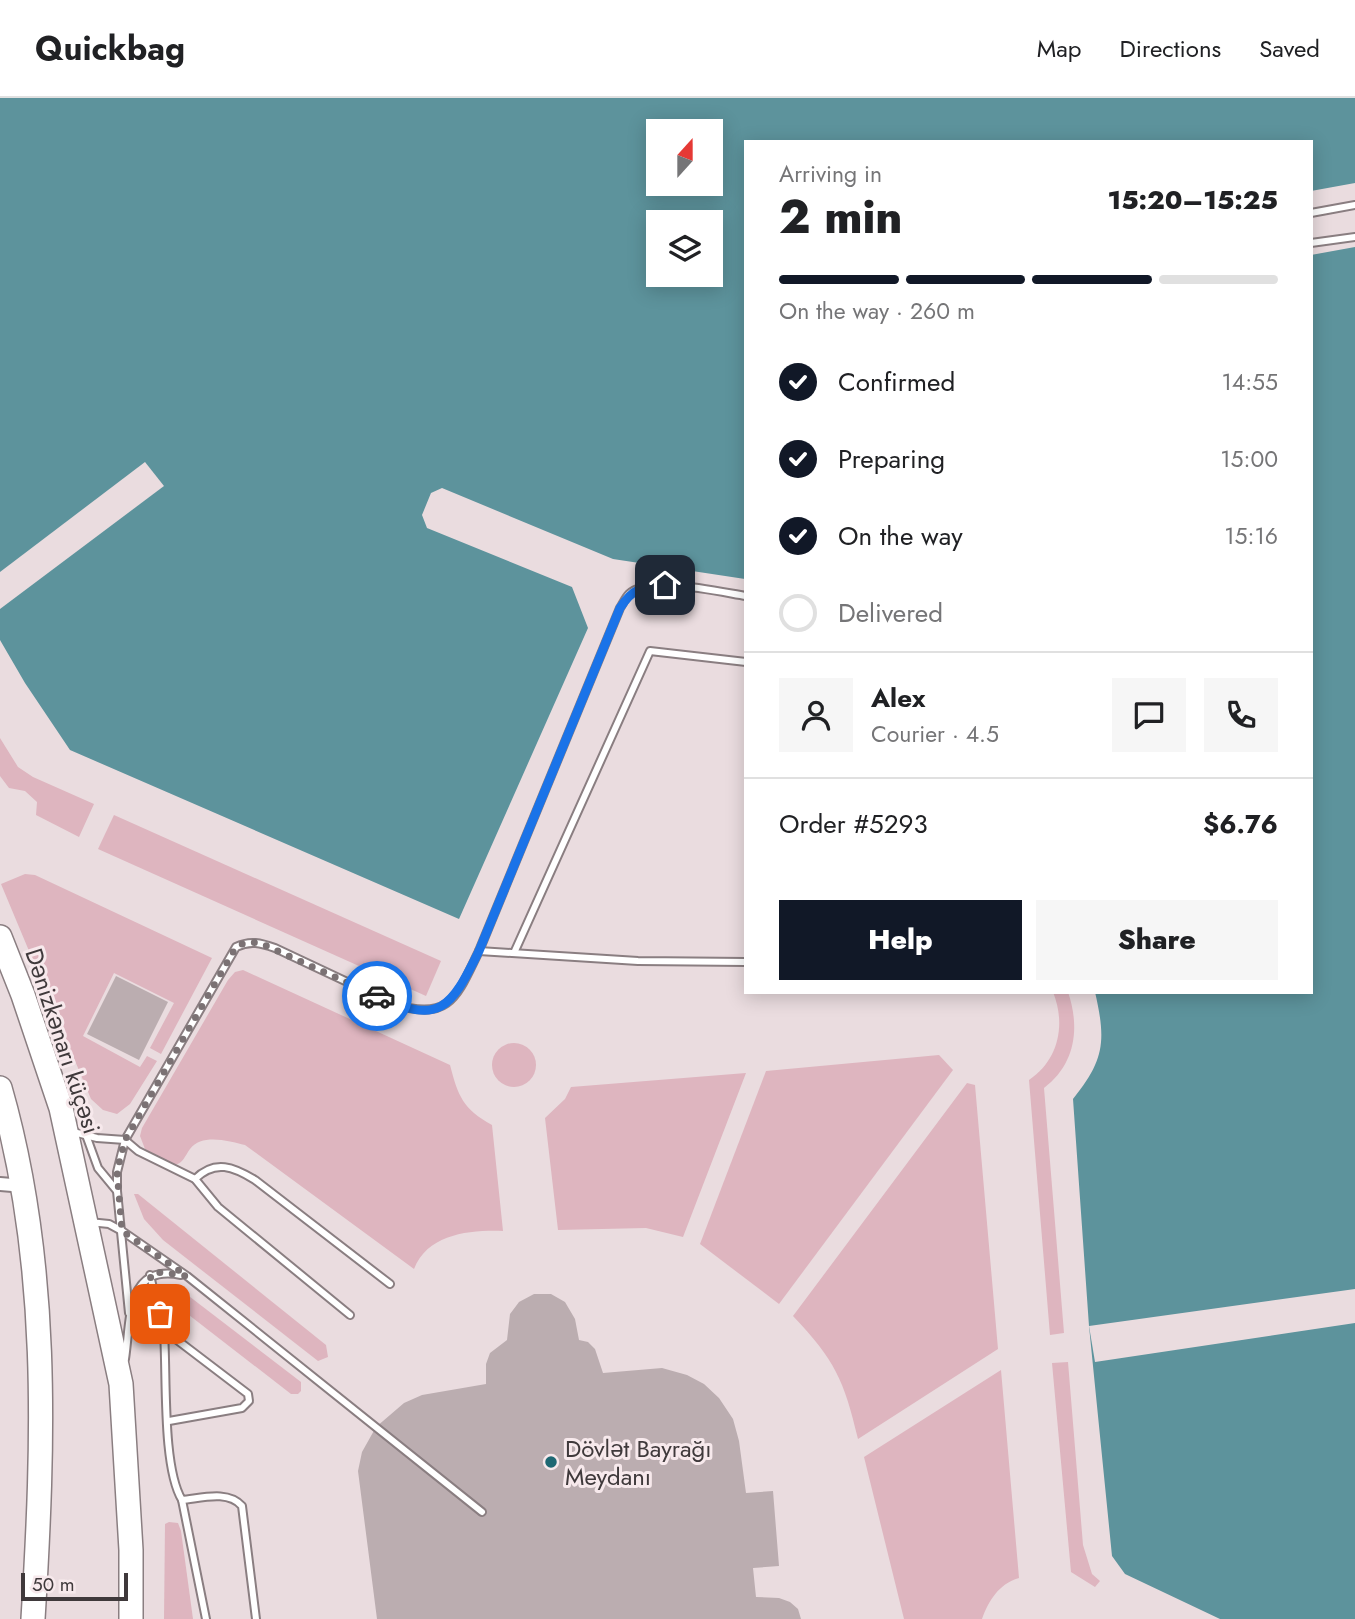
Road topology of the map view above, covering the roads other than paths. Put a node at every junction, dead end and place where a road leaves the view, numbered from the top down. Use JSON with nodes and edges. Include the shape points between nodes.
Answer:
{"nodes":[{"id":1,"x":1355,"y":205,"type":"edge"},
{"id":2,"x":1313,"y":213,"type":"edge"},
{"id":3,"x":1355,"y":237,"type":"edge"},
{"id":4,"x":1313,"y":243,"type":"edge"},
{"id":5,"x":744,"y":596,"type":"edge"},
{"id":6,"x":744,"y":662,"type":"edge"},
{"id":7,"x":0,"y":937,"type":"edge"},
{"id":8,"x":479,"y":951,"type":"junction"},
{"id":9,"x":514,"y":953,"type":"junction"},
{"id":10,"x":744,"y":962,"type":"edge"},
{"id":11,"x":0,"y":1088,"type":"edge"},
{"id":12,"x":76,"y":1133,"type":"junction"},
{"id":13,"x":125,"y":1140,"type":"junction"},
{"id":14,"x":195,"y":1179,"type":"junction"},
{"id":15,"x":0,"y":1184,"type":"edge"},
{"id":16,"x":24,"y":1186,"type":"junction"},
{"id":17,"x":117,"y":1191,"type":"junction"},
{"id":18,"x":87,"y":1222,"type":"junction"},
{"id":19,"x":122,"y":1231,"type":"junction"},
{"id":20,"x":150,"y":1275,"type":"junction"},
{"id":21,"x":187,"y":1276,"type":"junction"},
{"id":22,"x":390,"y":1284,"type":"dead end"},
{"id":23,"x":129,"y":1313,"type":"junction"},
{"id":24,"x":350,"y":1315,"type":"dead end"},
{"id":25,"x":163,"y":1330,"type":"junction"},
{"id":26,"x":121,"y":1384,"type":"junction"},
{"id":27,"x":169,"y":1421,"type":"junction"},
{"id":28,"x":183,"y":1500,"type":"junction"},
{"id":29,"x":39,"y":1510,"type":"junction"},
{"id":30,"x":482,"y":1512,"type":"dead end"},
{"id":31,"x":131,"y":1550,"type":"junction"},
{"id":32,"x":33,"y":1619,"type":"edge"},
{"id":33,"x":44,"y":1619,"type":"edge"},
{"id":34,"x":119,"y":1619,"type":"edge"},
{"id":35,"x":131,"y":1619,"type":"edge"},
{"id":36,"x":206,"y":1619,"type":"edge"},
{"id":37,"x":256,"y":1619,"type":"edge"}],
"edges":[{"from":1,"to":2,"type":"lane"},
{"from":3,"to":4,"type":"lane"},
{"from":5,"to":8,"type":"lane","via":[[665,585],[630,592]]},
{"from":6,"to":9,"type":"lane","via":[[650,651]]},
{"from":7,"to":12,"type":"highway","name":"Dənizkənarı küçəsi"},
{"from":8,"to":9,"type":"lane"},
{"from":8,"to":13,"type":"lane","via":[[455,996],[443,1007],[427,1011],[394,1004],[260,943],[236,947]]},
{"from":9,"to":10,"type":"lane"},
{"from":11,"to":16,"type":"highway"},
{"from":12,"to":13,"type":"lane"},
{"from":12,"to":17,"type":"lane"},
{"from":12,"to":18,"type":"highway","name":"Dənizkənarı küçəsi"},
{"from":13,"to":14,"type":"lane"},
{"from":13,"to":17,"type":"lane"},
{"from":14,"to":22,"type":"lane","via":[[203,1171],[225,1165],[235,1168]]},
{"from":14,"to":24,"type":"lane","via":[[218,1207]]},
{"from":15,"to":16,"type":"street"},
{"from":16,"to":29,"type":"highway","via":[[40,1350]]},
{"from":17,"to":19,"type":"lane"},
{"from":18,"to":19,"type":"lane","via":[[109,1224]]},
{"from":18,"to":26,"type":"highway","name":"Dənizkənarı küçəsi"},
{"from":19,"to":21,"type":"lane"},
{"from":19,"to":23,"type":"lane"},
{"from":20,"to":21,"type":"lane"},
{"from":20,"to":23,"type":"lane"},
{"from":20,"to":25,"type":"lane"},
{"from":21,"to":30,"type":"lane"},
{"from":23,"to":26,"type":"lane"},
{"from":25,"to":27,"type":"lane"},
{"from":25,"to":27,"type":"lane","via":[[248,1394],[249,1401],[242,1408]]},
{"from":26,"to":31,"type":"highway","name":"Dənizkənarı küçəsi"},
{"from":27,"to":28,"type":"lane","via":[[170,1458]]},
{"from":28,"to":36,"type":"lane"},
{"from":28,"to":37,"type":"lane","via":[[218,1496],[236,1499],[242,1506]]},
{"from":29,"to":32,"type":"highway"},
{"from":29,"to":33,"type":"highway"},
{"from":31,"to":34,"type":"highway"},
{"from":31,"to":35,"type":"highway","name":"Dənizkənarı küçəsi"}]}
